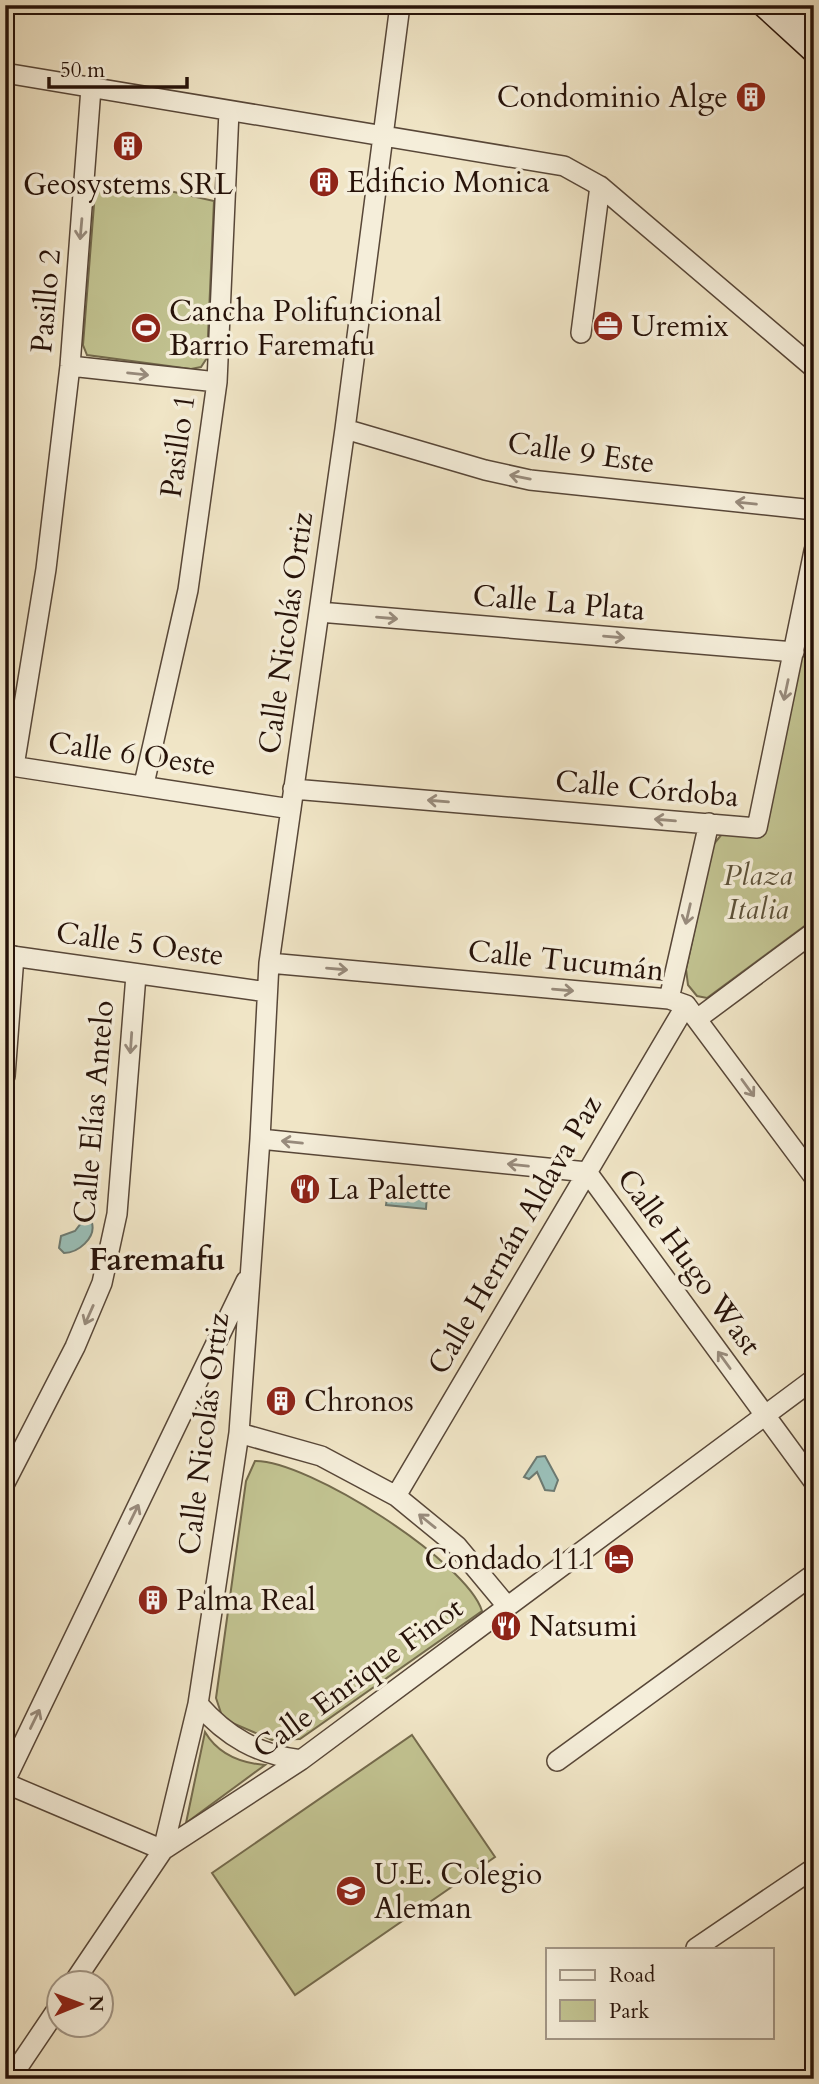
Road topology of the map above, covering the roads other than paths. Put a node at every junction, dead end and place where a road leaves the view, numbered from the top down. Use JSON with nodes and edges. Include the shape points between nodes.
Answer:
{"nodes":[{"id":1,"x":400,"y":5,"type":"edge"},
{"id":2,"x":766,"y":5,"type":"edge"},
{"id":3,"x":797,"y":5,"type":"edge"},
{"id":4,"x":814,"y":21,"type":"edge"},
{"id":5,"x":814,"y":49,"type":"edge"},
{"id":6,"x":5,"y":73,"type":"edge"},
{"id":7,"x":91,"y":88,"type":"junction"},
{"id":8,"x":229,"y":111,"type":"junction"},
{"id":9,"x":382,"y":136,"type":"junction"},
{"id":10,"x":600,"y":186,"type":"junction"},
{"id":11,"x":581,"y":333,"type":"dead end"},
{"id":12,"x":70,"y":366,"type":"junction"},
{"id":13,"x":814,"y":368,"type":"edge"},
{"id":14,"x":217,"y":382,"type":"junction"},
{"id":15,"x":345,"y":429,"type":"junction"},
{"id":16,"x":814,"y":510,"type":"edge"},
{"id":17,"x":814,"y":551,"type":"edge"},
{"id":18,"x":319,"y":612,"type":"junction"},
{"id":19,"x":794,"y":652,"type":"junction"},
{"id":20,"x":9,"y":766,"type":"edge"},
{"id":21,"x":144,"y":784,"type":"junction"},
{"id":22,"x":292,"y":799,"type":"junction"},
{"id":23,"x":709,"y":823,"type":"junction"},
{"id":24,"x":814,"y":932,"type":"edge"},
{"id":25,"x":10,"y":956,"type":"edge"},
{"id":26,"x":269,"y":963,"type":"junction"},
{"id":27,"x":136,"y":975,"type":"junction"},
{"id":28,"x":267,"y":992,"type":"junction"},
{"id":29,"x":684,"y":1007,"type":"junction"},
{"id":30,"x":5,"y":1076,"type":"edge"},
{"id":31,"x":260,"y":1139,"type":"junction"},
{"id":32,"x":587,"y":1172,"type":"junction"},
{"id":33,"x":814,"y":1177,"type":"edge"},
{"id":34,"x":251,"y":1271,"type":"junction"},
{"id":35,"x":814,"y":1379,"type":"edge"},
{"id":36,"x":764,"y":1415,"type":"junction"},
{"id":37,"x":239,"y":1433,"type":"junction"},
{"id":38,"x":814,"y":1482,"type":"edge"},
{"id":39,"x":5,"y":1483,"type":"edge"},
{"id":40,"x":396,"y":1496,"type":"junction"},
{"id":41,"x":814,"y":1574,"type":"edge"},
{"id":42,"x":507,"y":1606,"type":"junction"},
{"id":43,"x":198,"y":1704,"type":"junction"},
{"id":44,"x":301,"y":1760,"type":"junction"},
{"id":45,"x":557,"y":1761,"type":"dead end"},
{"id":46,"x":5,"y":1782,"type":"edge"},
{"id":47,"x":163,"y":1850,"type":"junction"},
{"id":48,"x":814,"y":1868,"type":"edge"},
{"id":49,"x":696,"y":1948,"type":"edge"},
{"id":50,"x":84,"y":1968,"type":"edge"},
{"id":51,"x":46,"y":2026,"type":"edge"},
{"id":52,"x":10,"y":2079,"type":"edge"}],
"edges":[{"from":1,"to":9,"type":"street","name":"Calle Nicolás Ortiz"},
{"from":2,"to":5,"type":"main road"},
{"from":3,"to":4,"type":"main road"},
{"from":6,"to":7,"type":"street"},
{"from":7,"to":8,"type":"street"},
{"from":7,"to":12,"type":"street","name":"Pasillo 2","one_way":true},
{"from":8,"to":9,"type":"street"},
{"from":8,"to":14,"type":"street","name":"Pasillo 1"},
{"from":9,"to":10,"type":"street","via":[[564,166]]},
{"from":9,"to":15,"type":"street","name":"Calle Nicolás Ortiz"},
{"from":10,"to":11,"type":"street"},
{"from":10,"to":13,"type":"street"},
{"from":12,"to":14,"type":"street","one_way":true},
{"from":12,"to":20,"type":"street","name":"Pasillo 2","via":[[46,569]]},
{"from":14,"to":21,"type":"street","name":"Pasillo 1","via":[[188,590]]},
{"from":16,"to":15,"type":"street","name":"Calle 9 Este","one_way":true,"via":[[530,480]]},
{"from":15,"to":18,"type":"street","name":"Calle Nicolás Ortiz"},
{"from":17,"to":19,"type":"street","name":"Calle Córdoba"},
{"from":18,"to":19,"type":"street","name":"Calle La Plata","one_way":true},
{"from":18,"to":22,"type":"street","name":"Calle Nicolás Ortiz"},
{"from":19,"to":23,"type":"street","name":"Calle Córdoba","one_way":true,"via":[[757,828]]},
{"from":20,"to":21,"type":"street","name":"Calle 6 Oeste"},
{"from":21,"to":22,"type":"street","name":"Calle 6 Oeste"},
{"from":23,"to":22,"type":"street","name":"Calle Córdoba","one_way":true},
{"from":22,"to":26,"type":"street","name":"Calle Nicolás Ortiz"},
{"from":23,"to":29,"type":"street","one_way":true},
{"from":24,"to":29,"type":"street","name":"Calle Hernán Aldava Paz"},
{"from":25,"to":27,"type":"street","name":"Calle 5 Oeste"},
{"from":25,"to":30,"type":"street"},
{"from":26,"to":28,"type":"street","name":"Calle Nicolás Ortiz"},
{"from":26,"to":29,"type":"street","name":"Calle Tucumán","one_way":true},
{"from":27,"to":28,"type":"street","name":"Calle 5 Oeste"},
{"from":27,"to":39,"type":"street","name":"Calle Elías Antelo","one_way":true,"via":[[117,1214],[102,1283],[75,1347]]},
{"from":28,"to":31,"type":"street","name":"Calle Nicolás Ortiz"},
{"from":29,"to":32,"type":"street","name":"Calle Hernán Aldava Paz"},
{"from":29,"to":33,"type":"street","one_way":true},
{"from":32,"to":31,"type":"street","name":"Calle Hugo Wast","one_way":true},
{"from":31,"to":34,"type":"street","name":"Calle Nicolás Ortiz"},
{"from":36,"to":32,"type":"street","name":"Calle Hugo Wast","one_way":true},
{"from":32,"to":40,"type":"street","name":"Calle Hernán Aldava Paz"},
{"from":34,"to":37,"type":"street","name":"Calle Nicolás Ortiz"},
{"from":46,"to":34,"type":"street","name":"Calle Nicolás Ortiz","one_way":true},
{"from":35,"to":36,"type":"street","name":"Calle Enrique Finot"},
{"from":36,"to":38,"type":"street","name":"Calle Hugo Wast"},
{"from":36,"to":42,"type":"street","name":"Calle Enrique Finot"},
{"from":37,"to":40,"type":"street","via":[[321,1456]]},
{"from":37,"to":43,"type":"street","name":"Calle Nicolás Ortiz"},
{"from":42,"to":40,"type":"street","one_way":true,"via":[[457,1546]]},
{"from":41,"to":45,"type":"street"},
{"from":42,"to":44,"type":"street","name":"Calle Enrique Finot"},
{"from":43,"to":44,"type":"street","via":[[233,1738],[265,1753]]},
{"from":43,"to":47,"type":"street","name":"Calle Nicolás Ortiz"},
{"from":44,"to":47,"type":"street","name":"Calle Enrique Finot"},
{"from":46,"to":47,"type":"street"},
{"from":47,"to":50,"type":"street","name":"Calle Enrique Finot"},
{"from":48,"to":49,"type":"street"},
{"from":51,"to":52,"type":"street"}]}
